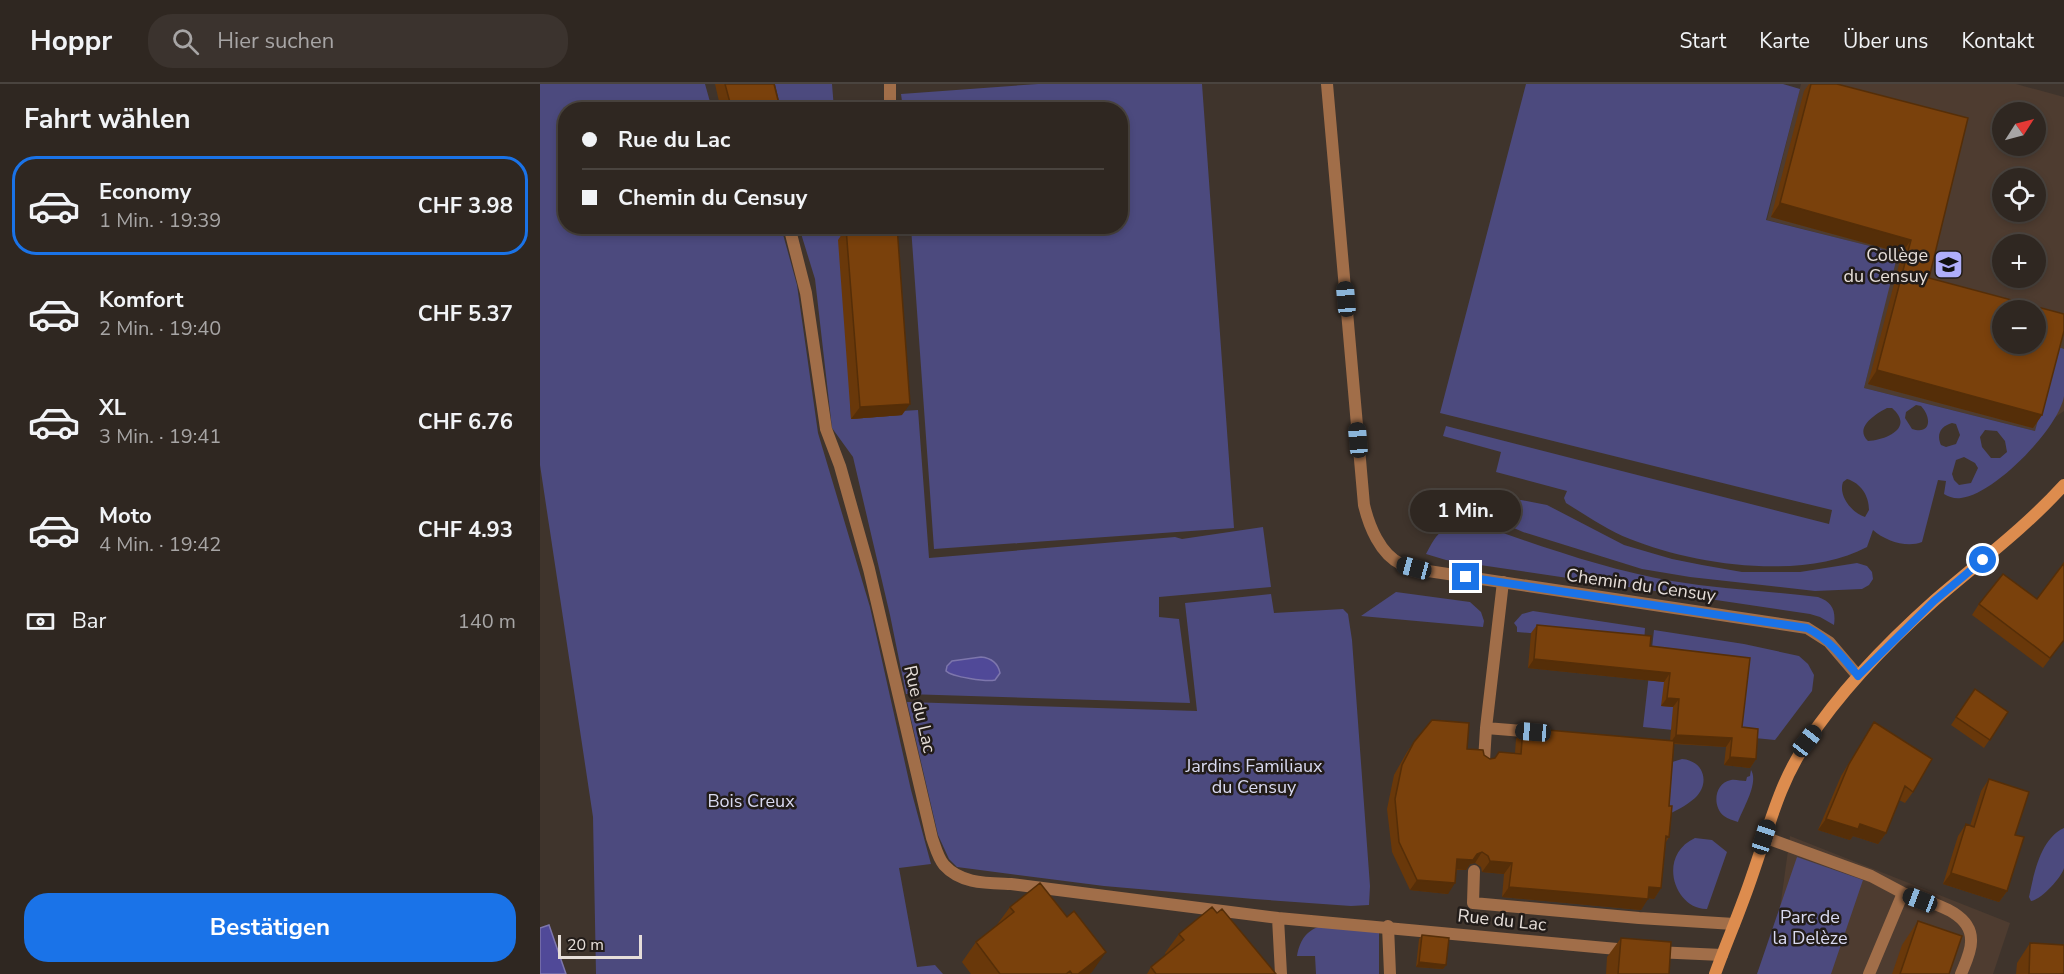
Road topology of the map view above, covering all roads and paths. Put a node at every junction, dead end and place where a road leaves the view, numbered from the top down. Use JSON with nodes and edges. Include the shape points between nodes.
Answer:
{"nodes":[{"id":1,"x":890,"y":84,"type":"edge"},
{"id":2,"x":1327,"y":84,"type":"edge"},
{"id":3,"x":890,"y":102,"type":"edge"},
{"id":4,"x":791,"y":234,"type":"edge"},
{"id":5,"x":2064,"y":485,"type":"edge"},
{"id":6,"x":1503,"y":582,"type":"junction"},
{"id":7,"x":1858,"y":676,"type":"junction"},
{"id":8,"x":1486,"y":728,"type":"junction"},
{"id":9,"x":1544,"y":733,"type":"edge"},
{"id":10,"x":1484,"y":761,"type":"edge"},
{"id":11,"x":1764,"y":837,"type":"junction"},
{"id":12,"x":1474,"y":871,"type":"edge"},
{"id":13,"x":1903,"y":893,"type":"junction"},
{"id":14,"x":1278,"y":918,"type":"junction"},
{"id":15,"x":1734,"y":924,"type":"junction"},
{"id":16,"x":1388,"y":926,"type":"junction"},
{"id":17,"x":1722,"y":955,"type":"junction"},
{"id":18,"x":1281,"y":974,"type":"edge"},
{"id":19,"x":1390,"y":974,"type":"edge"},
{"id":20,"x":1715,"y":974,"type":"edge"},
{"id":21,"x":1869,"y":974,"type":"edge"},
{"id":22,"x":1961,"y":974,"type":"edge"}],
"edges":[{"from":1,"to":3,"type":"street"},
{"from":2,"to":6,"type":"street","name":"Chemin du Censuy","via":[[1364,505],[1369,523],[1377,539],[1400,564]]},
{"from":4,"to":14,"type":"street","name":"Rue du Lac","via":[[806,293],[826,429],[869,569],[929,827],[942,863],[976,883],[1023,885]]},
{"from":5,"to":7,"type":"street","via":[[2031,519],[1934,601]]},
{"from":6,"to":7,"type":"street","name":"Chemin du Censuy","via":[[1807,628],[1822,635]]},
{"from":6,"to":8,"type":"street"},
{"from":7,"to":11,"type":"street","via":[[1807,741],[1787,776]]},
{"from":8,"to":9,"type":"street"},
{"from":8,"to":10,"type":"street"},
{"from":11,"to":13,"type":"street","via":[[1871,876]]},
{"from":11,"to":15,"type":"street"},
{"from":12,"to":15,"type":"street","via":[[1473,903]]},
{"from":13,"to":21,"type":"street"},
{"from":13,"to":22,"type":"street","via":[[1953,912],[1964,921],[1971,944]]},
{"from":14,"to":16,"type":"street","name":"Rue du Lac"},
{"from":14,"to":18,"type":"street"},
{"from":15,"to":17,"type":"street"},
{"from":16,"to":17,"type":"street","name":"Rue du Lac","via":[[1590,947]]},
{"from":16,"to":19,"type":"street"},
{"from":17,"to":20,"type":"street"}]}
